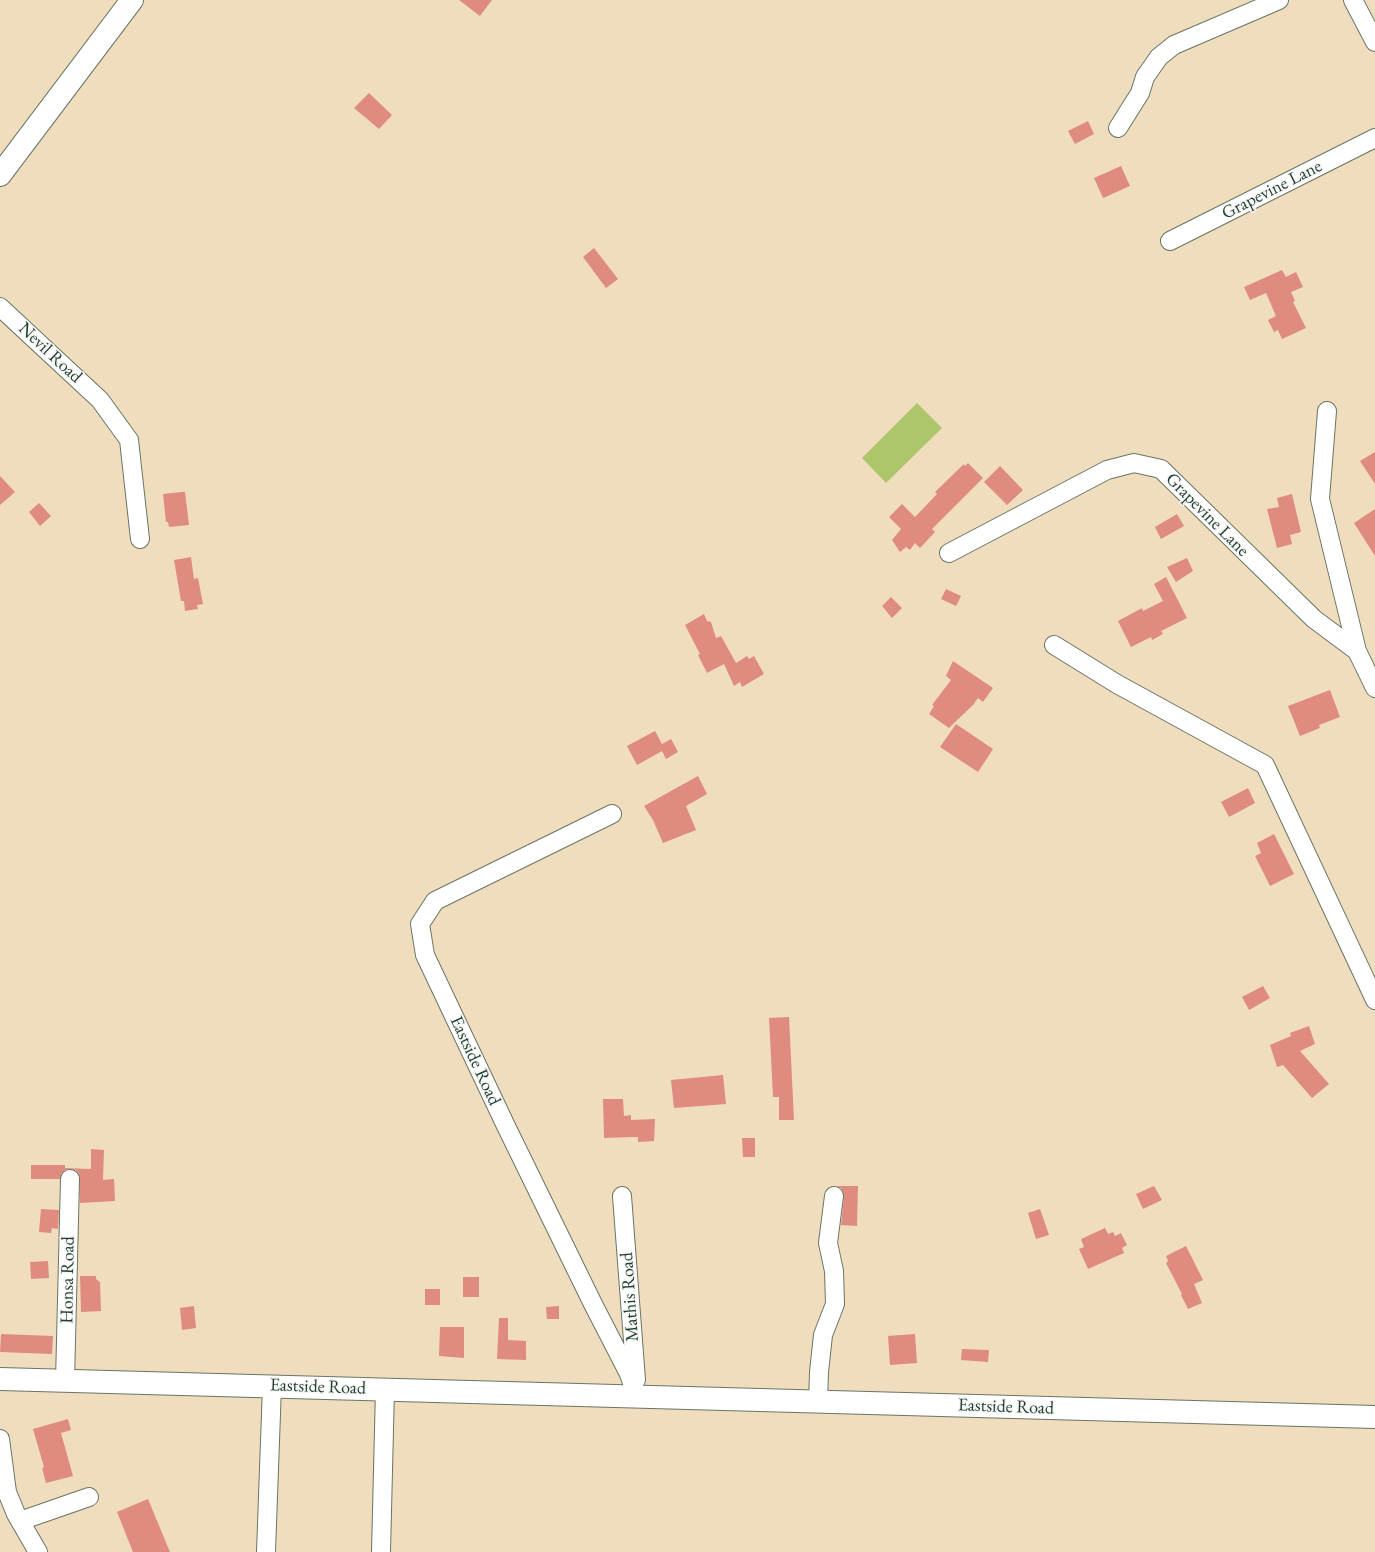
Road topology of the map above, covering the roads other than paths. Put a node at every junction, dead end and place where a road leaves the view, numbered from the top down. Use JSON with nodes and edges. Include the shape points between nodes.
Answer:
{"nodes":[{"id":1,"x":132,"y":0,"type":"edge"},
{"id":2,"x":1279,"y":0,"type":"edge"},
{"id":3,"x":1353,"y":0,"type":"edge"},
{"id":4,"x":1375,"y":42,"type":"edge"},
{"id":5,"x":1118,"y":128,"type":"dead end"},
{"id":6,"x":1375,"y":138,"type":"edge"},
{"id":7,"x":0,"y":175,"type":"edge"},
{"id":8,"x":1170,"y":241,"type":"dead end"},
{"id":9,"x":0,"y":307,"type":"edge"},
{"id":10,"x":1327,"y":411,"type":"dead end"},
{"id":11,"x":140,"y":539,"type":"dead end"},
{"id":12,"x":949,"y":553,"type":"dead end"},
{"id":13,"x":1054,"y":645,"type":"dead end"},
{"id":14,"x":1357,"y":651,"type":"junction"},
{"id":15,"x":1375,"y":688,"type":"edge"},
{"id":16,"x":612,"y":814,"type":"dead end"},
{"id":17,"x":1375,"y":1000,"type":"edge"},
{"id":18,"x":70,"y":1180,"type":"dead end"},
{"id":19,"x":622,"y":1196,"type":"dead end"},
{"id":20,"x":834,"y":1196,"type":"dead end"},
{"id":21,"x":0,"y":1379,"type":"edge"},
{"id":22,"x":65,"y":1381,"type":"junction"},
{"id":23,"x":272,"y":1386,"type":"junction"},
{"id":24,"x":385,"y":1389,"type":"junction"},
{"id":25,"x":637,"y":1397,"type":"junction"},
{"id":26,"x":818,"y":1402,"type":"junction"},
{"id":27,"x":1375,"y":1417,"type":"edge"},
{"id":28,"x":0,"y":1439,"type":"edge"},
{"id":29,"x":89,"y":1497,"type":"dead end"},
{"id":30,"x":20,"y":1521,"type":"junction"},
{"id":31,"x":38,"y":1552,"type":"edge"},
{"id":32,"x":266,"y":1552,"type":"edge"},
{"id":33,"x":380,"y":1552,"type":"edge"}],
"edges":[{"from":1,"to":7,"type":"main road"},
{"from":2,"to":5,"type":"street","via":[[1174,45],[1159,58],[1145,77],[1140,93]]},
{"from":3,"to":4,"type":"street"},
{"from":6,"to":8,"type":"street","name":"Grapevine Lane"},
{"from":9,"to":11,"type":"street","name":"Nevil Road","via":[[100,400],[130,440]]},
{"from":10,"to":14,"type":"street","name":"Grapevine Lane","via":[[1320,499]]},
{"from":12,"to":14,"type":"street","name":"Grapevine Lane","via":[[1107,470],[1134,463],[1161,469],[1314,619]]},
{"from":13,"to":17,"type":"street","via":[[1117,684],[1265,765]]},
{"from":14,"to":15,"type":"street","name":"Grapevine Lane"},
{"from":16,"to":25,"type":"street","name":"Eastside Road","via":[[435,901],[420,924],[425,955],[505,1124],[629,1374]]},
{"from":18,"to":22,"type":"street","name":"Honsa Road"},
{"from":19,"to":25,"type":"street","name":"Mathis Road"},
{"from":20,"to":26,"type":"street","via":[[828,1243],[834,1271],[835,1304],[823,1335]]},
{"from":21,"to":22,"type":"main road","name":"Eastside Road"},
{"from":22,"to":23,"type":"main road","name":"Eastside Road"},
{"from":23,"to":24,"type":"main road","name":"Eastside Road"},
{"from":23,"to":32,"type":"street"},
{"from":24,"to":25,"type":"main road","name":"Eastside Road"},
{"from":24,"to":33,"type":"street"},
{"from":25,"to":26,"type":"main road","name":"Eastside Road"},
{"from":26,"to":27,"type":"main road","name":"Eastside Road"},
{"from":28,"to":30,"type":"street","via":[[7,1492]]},
{"from":29,"to":30,"type":"street"},
{"from":30,"to":31,"type":"street"}]}
